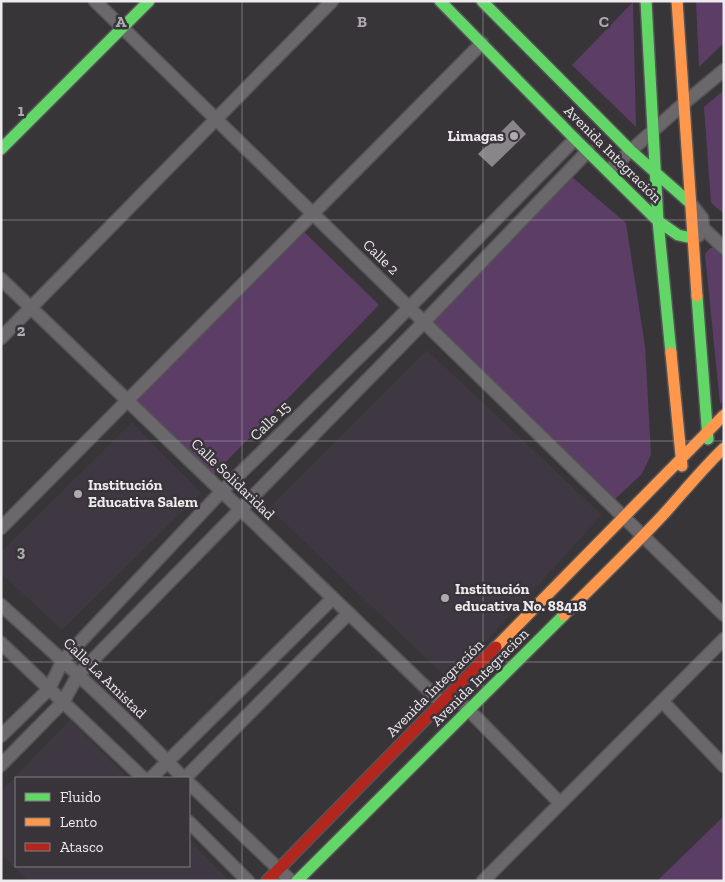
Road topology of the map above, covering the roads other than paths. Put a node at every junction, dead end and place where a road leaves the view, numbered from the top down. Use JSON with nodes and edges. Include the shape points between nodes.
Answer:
{"nodes":[{"id":1,"x":95,"y":1,"type":"edge"},
{"id":2,"x":149,"y":1,"type":"edge"},
{"id":3,"x":332,"y":1,"type":"edge"},
{"id":4,"x":440,"y":1,"type":"edge"},
{"id":5,"x":482,"y":1,"type":"edge"},
{"id":6,"x":646,"y":1,"type":"edge"},
{"id":7,"x":677,"y":1,"type":"edge"},
{"id":8,"x":122,"y":28,"type":"junction"},
{"id":9,"x":482,"y":43,"type":"junction"},
{"id":10,"x":724,"y":70,"type":"edge"},
{"id":11,"x":683,"y":104,"type":"junction"},
{"id":12,"x":216,"y":119,"type":"junction"},
{"id":13,"x":653,"y":131,"type":"junction"},
{"id":14,"x":575,"y":139,"type":"junction"},
{"id":15,"x":1,"y":149,"type":"edge"},
{"id":16,"x":630,"y":150,"type":"junction"},
{"id":17,"x":588,"y":151,"type":"junction"},
{"id":18,"x":608,"y":171,"type":"junction"},
{"id":19,"x":656,"y":173,"type":"junction"},
{"id":20,"x":690,"y":203,"type":"junction"},
{"id":21,"x":313,"y":214,"type":"junction"},
{"id":22,"x":658,"y":221,"type":"junction"},
{"id":23,"x":703,"y":228,"type":"junction"},
{"id":24,"x":692,"y":237,"type":"junction"},
{"id":25,"x":724,"y":248,"type":"edge"},
{"id":26,"x":1,"y":279,"type":"edge"},
{"id":27,"x":410,"y":307,"type":"junction"},
{"id":28,"x":31,"y":308,"type":"junction"},
{"id":29,"x":424,"y":322,"type":"junction"},
{"id":30,"x":1,"y":338,"type":"edge"},
{"id":31,"x":128,"y":401,"type":"junction"},
{"id":32,"x":724,"y":415,"type":"edge"},
{"id":33,"x":707,"y":432,"type":"junction"},
{"id":34,"x":724,"y":448,"type":"edge"},
{"id":35,"x":681,"y":458,"type":"junction"},
{"id":36,"x":711,"y":460,"type":"junction"},
{"id":37,"x":686,"y":490,"type":"junction"},
{"id":38,"x":222,"y":491,"type":"junction"},
{"id":39,"x":241,"y":510,"type":"junction"},
{"id":40,"x":624,"y":516,"type":"junction"},
{"id":41,"x":1,"y":528,"type":"edge"},
{"id":42,"x":644,"y":535,"type":"junction"},
{"id":43,"x":333,"y":598,"type":"junction"},
{"id":44,"x":1,"y":604,"type":"edge"},
{"id":45,"x":349,"y":613,"type":"junction"},
{"id":46,"x":724,"y":615,"type":"edge"},
{"id":47,"x":724,"y":639,"type":"edge"},
{"id":48,"x":1,"y":643,"type":"edge"},
{"id":49,"x":63,"y":660,"type":"junction"},
{"id":50,"x":78,"y":674,"type":"junction"},
{"id":51,"x":49,"y":689,"type":"junction"},
{"id":52,"x":452,"y":693,"type":"junction"},
{"id":53,"x":662,"y":701,"type":"junction"},
{"id":54,"x":63,"y":702,"type":"junction"},
{"id":55,"x":442,"y":703,"type":"junction"},
{"id":56,"x":468,"y":710,"type":"junction"},
{"id":57,"x":1,"y":736,"type":"edge"},
{"id":58,"x":167,"y":761,"type":"junction"},
{"id":59,"x":1,"y":765,"type":"edge"},
{"id":60,"x":724,"y":766,"type":"edge"},
{"id":61,"x":143,"y":777,"type":"edge"},
{"id":62,"x":152,"y":777,"type":"edge"},
{"id":63,"x":183,"y":777,"type":"edge"},
{"id":64,"x":185,"y":777,"type":"edge"},
{"id":65,"x":190,"y":784,"type":"edge"},
{"id":66,"x":560,"y":804,"type":"junction"},
{"id":67,"x":190,"y":823,"type":"edge"},
{"id":68,"x":280,"y":869,"type":"junction"},
{"id":69,"x":248,"y":881,"type":"edge"},
{"id":70,"x":268,"y":881,"type":"edge"},
{"id":71,"x":291,"y":881,"type":"edge"},
{"id":72,"x":297,"y":881,"type":"edge"},
{"id":73,"x":483,"y":881,"type":"edge"}],
"edges":[{"from":1,"to":8,"type":"street","name":"Calle 2"},
{"from":2,"to":8,"type":"main road"},
{"from":3,"to":12,"type":"street"},
{"from":4,"to":9,"type":"main road","name":"Avenida Integración"},
{"from":5,"to":16,"type":"main road"},
{"from":6,"to":13,"type":"main road"},
{"from":7,"to":11,"type":"main road"},
{"from":8,"to":12,"type":"street","name":"Calle 2"},
{"from":8,"to":15,"type":"main road"},
{"from":9,"to":14,"type":"main road","name":"Avenida Integración"},
{"from":9,"to":21,"type":"street"},
{"from":10,"to":11,"type":"street"},
{"from":11,"to":13,"type":"street"},
{"from":11,"to":20,"type":"main road"},
{"from":12,"to":21,"type":"street","name":"Calle 2"},
{"from":12,"to":28,"type":"street"},
{"from":13,"to":16,"type":"street"},
{"from":13,"to":19,"type":"main road"},
{"from":14,"to":17,"type":"main road","name":"Avenida Integración"},
{"from":14,"to":27,"type":"street","name":"Calle 15"},
{"from":16,"to":18,"type":"street"},
{"from":16,"to":19,"type":"main road"},
{"from":17,"to":18,"type":"main road","name":"Avenida Integración"},
{"from":17,"to":29,"type":"street"},
{"from":18,"to":22,"type":"main road","name":"Avenida Integración"},
{"from":19,"to":20,"type":"main road"},
{"from":19,"to":22,"type":"main road"},
{"from":20,"to":23,"type":"street","via":[[702,218]]},
{"from":20,"to":24,"type":"main road"},
{"from":21,"to":27,"type":"street","name":"Calle 2"},
{"from":21,"to":31,"type":"street"},
{"from":22,"to":24,"type":"main road","via":[[680,237]]},
{"from":22,"to":35,"type":"main road","name":"Avenida Integración"},
{"from":23,"to":24,"type":"street","via":[[698,236]]},
{"from":23,"to":25,"type":"street"},
{"from":24,"to":33,"type":"main road"},
{"from":26,"to":28,"type":"street","name":"Calle Solidaridad"},
{"from":27,"to":29,"type":"street","name":"Calle 2"},
{"from":27,"to":38,"type":"street","name":"Calle 15"},
{"from":28,"to":30,"type":"street"},
{"from":28,"to":31,"type":"street","name":"Calle Solidaridad"},
{"from":29,"to":39,"type":"street"},
{"from":29,"to":40,"type":"street","name":"Calle 2"},
{"from":31,"to":38,"type":"street","name":"Calle Solidaridad"},
{"from":31,"to":41,"type":"street"},
{"from":32,"to":33,"type":"main road","name":"Avenida Integración"},
{"from":33,"to":35,"type":"main road","name":"Avenida Integración"},
{"from":33,"to":36,"type":"main road"},
{"from":34,"to":36,"type":"main road","name":"Avenida Integracion"},
{"from":35,"to":37,"type":"main road","name":"Avenida Integración"},
{"from":35,"to":40,"type":"main road","name":"Avenida Integración"},
{"from":36,"to":37,"type":"main road","name":"Avenida Integracion"},
{"from":37,"to":42,"type":"main road","name":"Avenida Integracion"},
{"from":38,"to":39,"type":"street","name":"Calle Solidaridad"},
{"from":38,"to":49,"type":"street","name":"Calle 15"},
{"from":39,"to":43,"type":"street","name":"Calle Solidaridad"},
{"from":39,"to":50,"type":"street"},
{"from":40,"to":42,"type":"street","name":"Calle 2"},
{"from":40,"to":52,"type":"main road","name":"Avenida Integración"},
{"from":42,"to":46,"type":"street","name":"Calle 2"},
{"from":42,"to":56,"type":"main road","name":"Avenida Integracion"},
{"from":43,"to":45,"type":"street","name":"Calle Solidaridad"},
{"from":43,"to":58,"type":"street"},
{"from":44,"to":49,"type":"street","name":"Calle La Amistad"},
{"from":45,"to":55,"type":"street","name":"Calle Solidaridad"},
{"from":45,"to":64,"type":"street"},
{"from":47,"to":53,"type":"street"},
{"from":48,"to":51,"type":"street"},
{"from":49,"to":50,"type":"street","name":"Calle La Amistad"},
{"from":49,"to":51,"type":"street","name":"Calle 15"},
{"from":50,"to":54,"type":"street"},
{"from":50,"to":58,"type":"street","name":"Calle La Amistad"},
{"from":51,"to":54,"type":"street"},
{"from":51,"to":57,"type":"street","name":"Calle 15"},
{"from":52,"to":55,"type":"main road","name":"Avenida Integración"},
{"from":52,"to":56,"type":"street"},
{"from":53,"to":60,"type":"street"},
{"from":53,"to":66,"type":"street"},
{"from":54,"to":59,"type":"street"},
{"from":54,"to":61,"type":"street"},
{"from":55,"to":68,"type":"main road","name":"Avenida Integración"},
{"from":56,"to":66,"type":"street"},
{"from":56,"to":72,"type":"main road","name":"Avenida Integracion"},
{"from":58,"to":62,"type":"street"},
{"from":58,"to":63,"type":"street","name":"Calle La Amistad"},
{"from":65,"to":68,"type":"street"},
{"from":66,"to":73,"type":"street"},
{"from":67,"to":69,"type":"street"},
{"from":68,"to":70,"type":"main road","name":"Avenida Integración"},
{"from":68,"to":71,"type":"street"}]}
